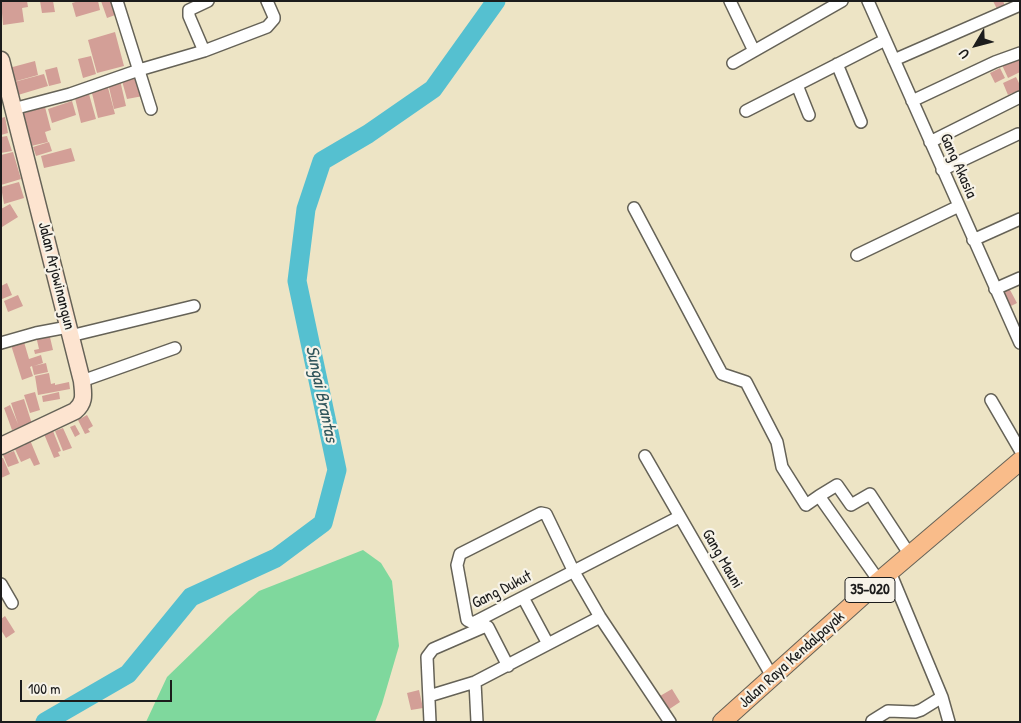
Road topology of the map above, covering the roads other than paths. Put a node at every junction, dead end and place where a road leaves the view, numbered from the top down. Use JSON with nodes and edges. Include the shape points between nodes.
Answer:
{"nodes":[{"id":1,"x":117,"y":1,"type":"edge"},
{"id":2,"x":208,"y":1,"type":"edge"},
{"id":3,"x":267,"y":1,"type":"edge"},
{"id":4,"x":730,"y":1,"type":"edge"},
{"id":5,"x":842,"y":1,"type":"edge"},
{"id":6,"x":868,"y":1,"type":"edge"},
{"id":7,"x":1020,"y":5,"type":"edge"},
{"id":8,"x":885,"y":40,"type":"junction"},
{"id":9,"x":204,"y":51,"type":"junction"},
{"id":10,"x":754,"y":51,"type":"junction"},
{"id":11,"x":1020,"y":53,"type":"edge"},
{"id":12,"x":1,"y":60,"type":"edge"},
{"id":13,"x":894,"y":60,"type":"junction"},
{"id":14,"x":733,"y":63,"type":"dead end"},
{"id":15,"x":837,"y":64,"type":"junction"},
{"id":16,"x":139,"y":70,"type":"junction"},
{"id":17,"x":797,"y":85,"type":"junction"},
{"id":18,"x":1020,"y":97,"type":"edge"},
{"id":19,"x":912,"y":101,"type":"junction"},
{"id":20,"x":8,"y":104,"type":"edge"},
{"id":21,"x":151,"y":109,"type":"dead end"},
{"id":22,"x":746,"y":111,"type":"dead end"},
{"id":23,"x":809,"y":115,"type":"dead end"},
{"id":24,"x":861,"y":122,"type":"dead end"},
{"id":25,"x":1018,"y":134,"type":"dead end"},
{"id":26,"x":930,"y":142,"type":"junction"},
{"id":27,"x":942,"y":170,"type":"junction"},
{"id":28,"x":959,"y":206,"type":"junction"},
{"id":29,"x":634,"y":208,"type":"dead end"},
{"id":30,"x":1020,"y":219,"type":"edge"},
{"id":31,"x":973,"y":240,"type":"junction"},
{"id":32,"x":858,"y":255,"type":"dead end"},
{"id":33,"x":1020,"y":278,"type":"edge"},
{"id":34,"x":995,"y":289,"type":"junction"},
{"id":35,"x":194,"y":306,"type":"dead end"},
{"id":36,"x":69,"y":331,"type":"junction"},
{"id":37,"x":1,"y":343,"type":"edge"},
{"id":38,"x":1020,"y":343,"type":"edge"},
{"id":39,"x":175,"y":348,"type":"dead end"},
{"id":40,"x":82,"y":381,"type":"junction"},
{"id":41,"x":991,"y":400,"type":"dead end"},
{"id":42,"x":1,"y":446,"type":"edge"},
{"id":43,"x":1020,"y":450,"type":"edge"},
{"id":44,"x":645,"y":456,"type":"dead end"},
{"id":45,"x":1020,"y":461,"type":"edge"},
{"id":46,"x":819,"y":496,"type":"junction"},
{"id":47,"x":679,"y":517,"type":"junction"},
{"id":48,"x":910,"y":555,"type":"junction"},
{"id":49,"x":574,"y":572,"type":"junction"},
{"id":50,"x":885,"y":577,"type":"junction"},
{"id":51,"x":1,"y":584,"type":"edge"},
{"id":52,"x":12,"y":603,"type":"dead end"},
{"id":53,"x":526,"y":603,"type":"dead end"},
{"id":54,"x":600,"y":617,"type":"junction"},
{"id":55,"x":548,"y":644,"type":"junction"},
{"id":56,"x":508,"y":666,"type":"junction"},
{"id":57,"x":773,"y":678,"type":"junction"},
{"id":58,"x":475,"y":682,"type":"junction"},
{"id":59,"x":429,"y":696,"type":"junction"},
{"id":60,"x":942,"y":697,"type":"junction"},
{"id":61,"x":872,"y":720,"type":"edge"},
{"id":62,"x":430,"y":722,"type":"edge"},
{"id":63,"x":477,"y":722,"type":"edge"},
{"id":64,"x":670,"y":722,"type":"edge"},
{"id":65,"x":722,"y":722,"type":"edge"},
{"id":66,"x":949,"y":722,"type":"edge"}],
"edges":[{"from":1,"to":16,"type":"street"},
{"from":2,"to":9,"type":"street","via":[[189,10],[188,16]]},
{"from":3,"to":9,"type":"street","via":[[274,19],[266,27]]},
{"from":4,"to":10,"type":"street"},
{"from":5,"to":10,"type":"street"},
{"from":6,"to":8,"type":"street","name":"Gang Akasia"},
{"from":7,"to":13,"type":"street"},
{"from":8,"to":13,"type":"street","name":"Gang Akasia"},
{"from":8,"to":15,"type":"street"},
{"from":9,"to":16,"type":"street"},
{"from":10,"to":14,"type":"street"},
{"from":11,"to":19,"type":"street"},
{"from":12,"to":20,"type":"main road","name":"Jalan Arjowinangun"},
{"from":13,"to":19,"type":"street","name":"Gang Akasia"},
{"from":15,"to":17,"type":"street"},
{"from":15,"to":24,"type":"street"},
{"from":16,"to":20,"type":"street","via":[[70,94]]},
{"from":16,"to":21,"type":"street"},
{"from":17,"to":22,"type":"street"},
{"from":17,"to":23,"type":"street"},
{"from":18,"to":26,"type":"street"},
{"from":19,"to":26,"type":"street","name":"Gang Akasia"},
{"from":20,"to":36,"type":"main road","name":"Jalan Arjowinangun"},
{"from":25,"to":27,"type":"street"},
{"from":26,"to":27,"type":"street","name":"Gang Akasia"},
{"from":27,"to":28,"type":"street","name":"Gang Akasia"},
{"from":28,"to":31,"type":"street","name":"Gang Akasia"},
{"from":28,"to":32,"type":"street"},
{"from":29,"to":46,"type":"street","via":[[722,374],[746,382],[777,442],[782,467],[806,505]]},
{"from":30,"to":31,"type":"street"},
{"from":31,"to":34,"type":"street","name":"Gang Akasia"},
{"from":33,"to":34,"type":"street"},
{"from":34,"to":38,"type":"street","name":"Gang Akasia"},
{"from":35,"to":36,"type":"street"},
{"from":36,"to":37,"type":"street","via":[[36,333]]},
{"from":36,"to":40,"type":"main road","name":"Jalan Arjowinangun"},
{"from":39,"to":40,"type":"street"},
{"from":40,"to":42,"type":"main road","name":"Jalan Arjowinangun","via":[[84,398],[79,408]]},
{"from":41,"to":43,"type":"street"},
{"from":44,"to":47,"type":"street","name":"Gang Mauni"},
{"from":45,"to":48,"type":"main road","name":"Jalan Raya Kendalpayak","number":"35-020"},
{"from":46,"to":48,"type":"street","via":[[837,484],[850,505],[870,494]]},
{"from":46,"to":50,"type":"street"},
{"from":47,"to":49,"type":"street"},
{"from":47,"to":57,"type":"street","name":"Gang Mauni"},
{"from":48,"to":50,"type":"main road","name":"Jalan Raya Kendalpayak","number":"35-020"},
{"from":49,"to":49,"type":"street","name":"Gang Dukut","via":[[473,623],[467,620],[457,565],[460,554],[541,513],[546,514]]},
{"from":49,"to":54,"type":"street"},
{"from":50,"to":57,"type":"main road","name":"Jalan Raya Kendalpayak","number":"35-020"},
{"from":50,"to":60,"type":"street"},
{"from":51,"to":52,"type":"street"},
{"from":53,"to":55,"type":"street"},
{"from":54,"to":55,"type":"street"},
{"from":54,"to":64,"type":"street"},
{"from":55,"to":56,"type":"street"},
{"from":56,"to":58,"type":"street"},
{"from":56,"to":59,"type":"street","via":[[488,627],[482,626],[430,652],[427,657]]},
{"from":57,"to":65,"type":"main road","name":"Jalan Raya Kendalpayak","number":"35-020"},
{"from":58,"to":59,"type":"street"},
{"from":58,"to":63,"type":"street"},
{"from":59,"to":62,"type":"street"},
{"from":60,"to":61,"type":"street","via":[[915,712],[888,711]]},
{"from":60,"to":66,"type":"street"}]}
